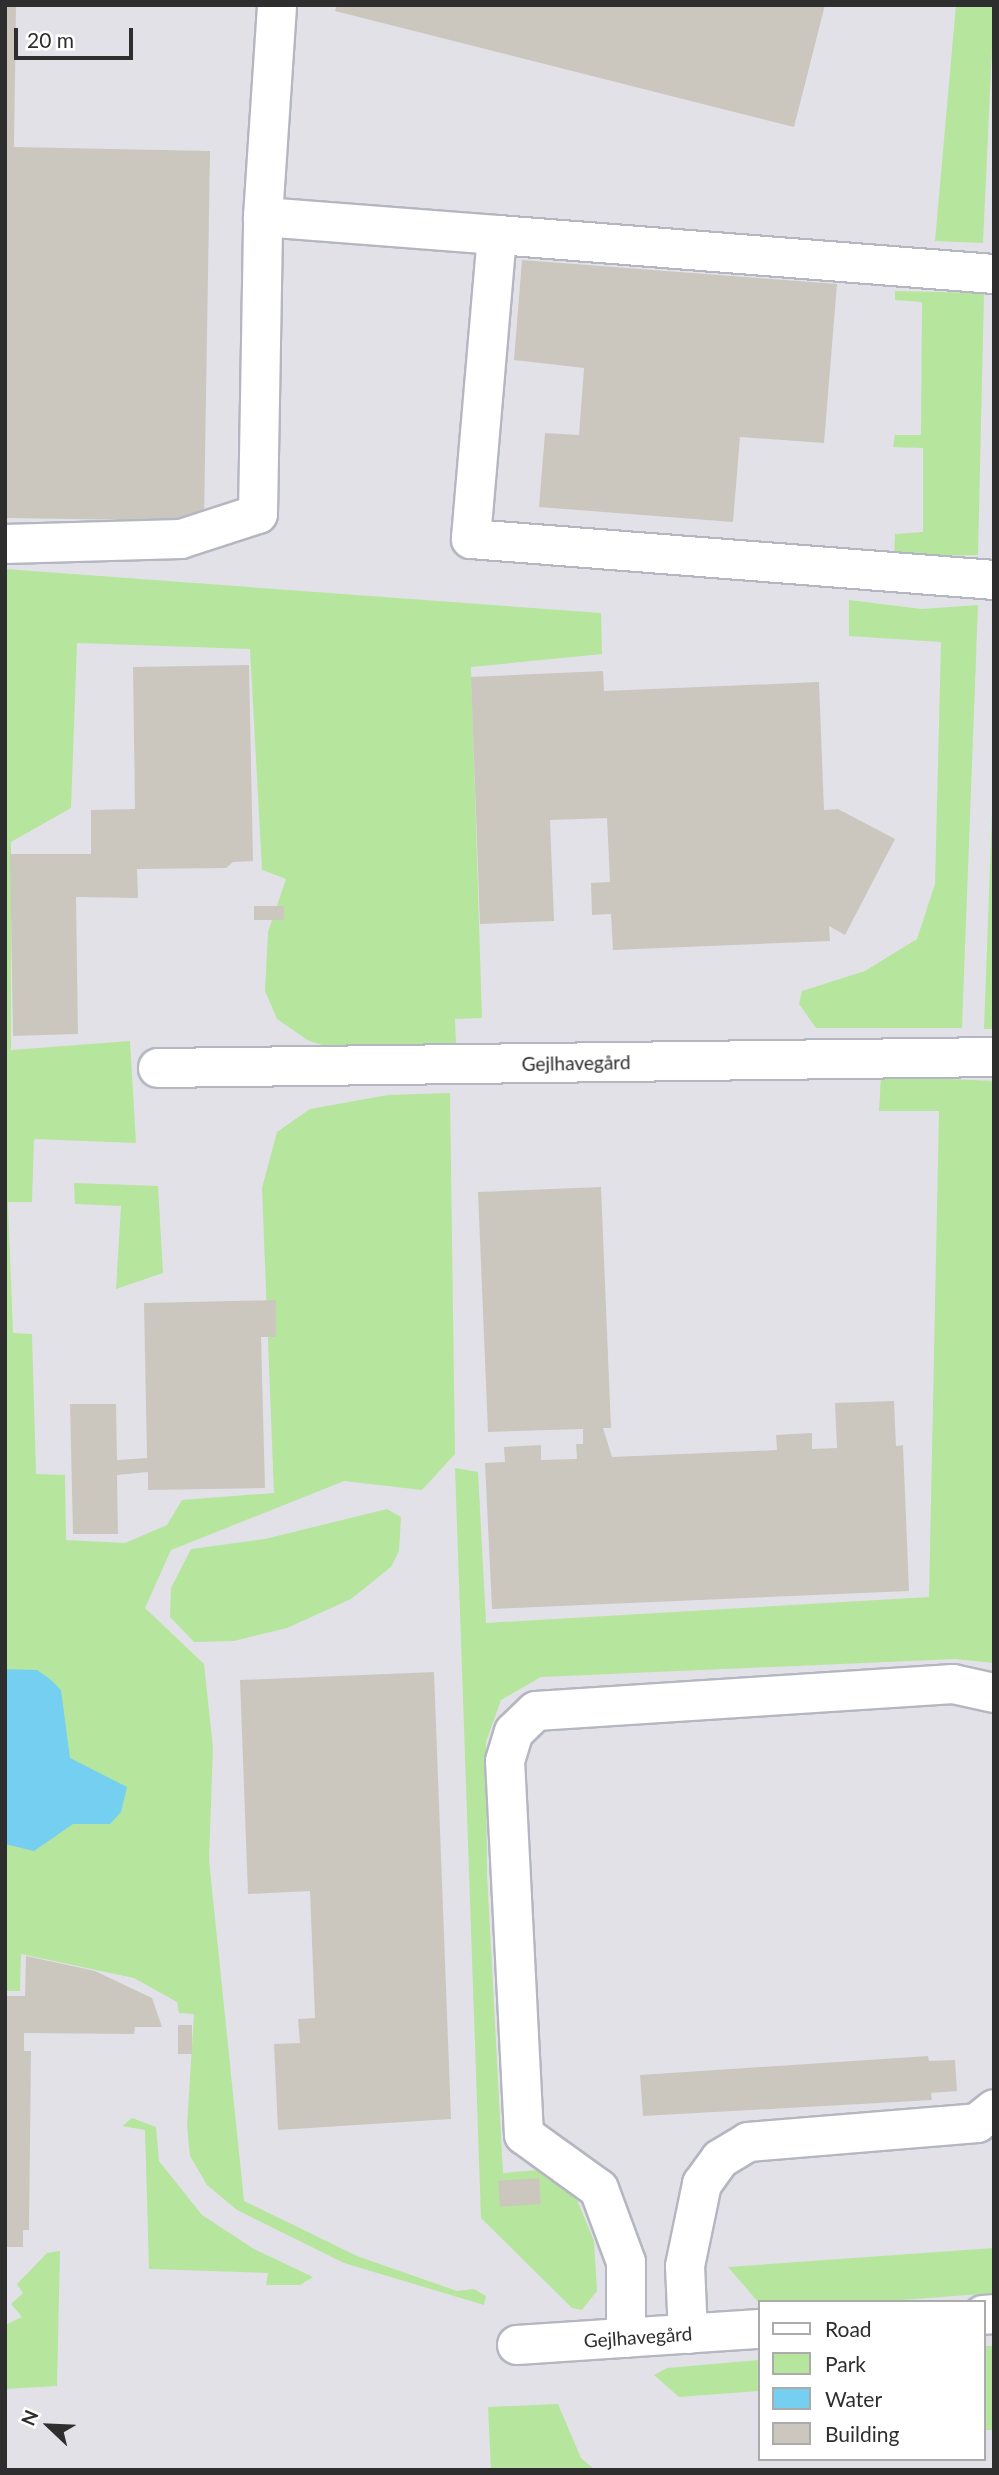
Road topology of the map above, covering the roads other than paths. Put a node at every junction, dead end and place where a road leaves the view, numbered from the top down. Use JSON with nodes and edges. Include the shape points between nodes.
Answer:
{"nodes":[{"id":1,"x":276,"y":5,"type":"edge"},
{"id":2,"x":263,"y":217,"type":"junction"},
{"id":3,"x":497,"y":235,"type":"junction"},
{"id":4,"x":994,"y":274,"type":"edge"},
{"id":5,"x":5,"y":544,"type":"edge"},
{"id":6,"x":994,"y":580,"type":"edge"},
{"id":7,"x":994,"y":1057,"type":"edge"},
{"id":8,"x":158,"y":1068,"type":"dead end"},
{"id":9,"x":994,"y":1693,"type":"edge"},
{"id":10,"x":994,"y":2109,"type":"edge"},
{"id":11,"x":758,"y":2329,"type":"edge"},
{"id":12,"x":688,"y":2334,"type":"junction"},
{"id":13,"x":626,"y":2338,"type":"junction"},
{"id":14,"x":517,"y":2345,"type":"dead end"}],
"edges":[{"from":1,"to":2,"type":"street"},
{"from":2,"to":3,"type":"street"},
{"from":2,"to":5,"type":"street","via":[[258,514],[181,539]]},
{"from":3,"to":4,"type":"street"},
{"from":3,"to":6,"type":"street","via":[[471,539]]},
{"from":7,"to":8,"type":"street","name":"Gejlhavegård"},
{"from":9,"to":13,"type":"street","via":[[953,1684],[536,1711],[514,1732],[505,1761],[524,2135],[599,2189],[626,2262]]},
{"from":10,"to":12,"type":"street","via":[[977,2123],[748,2142],[720,2159],[702,2184],[685,2266]]},
{"from":11,"to":12,"type":"street","name":"Gejlhavegård"},
{"from":12,"to":13,"type":"street","name":"Gejlhavegård"},
{"from":13,"to":14,"type":"street","name":"Gejlhavegård"}]}
